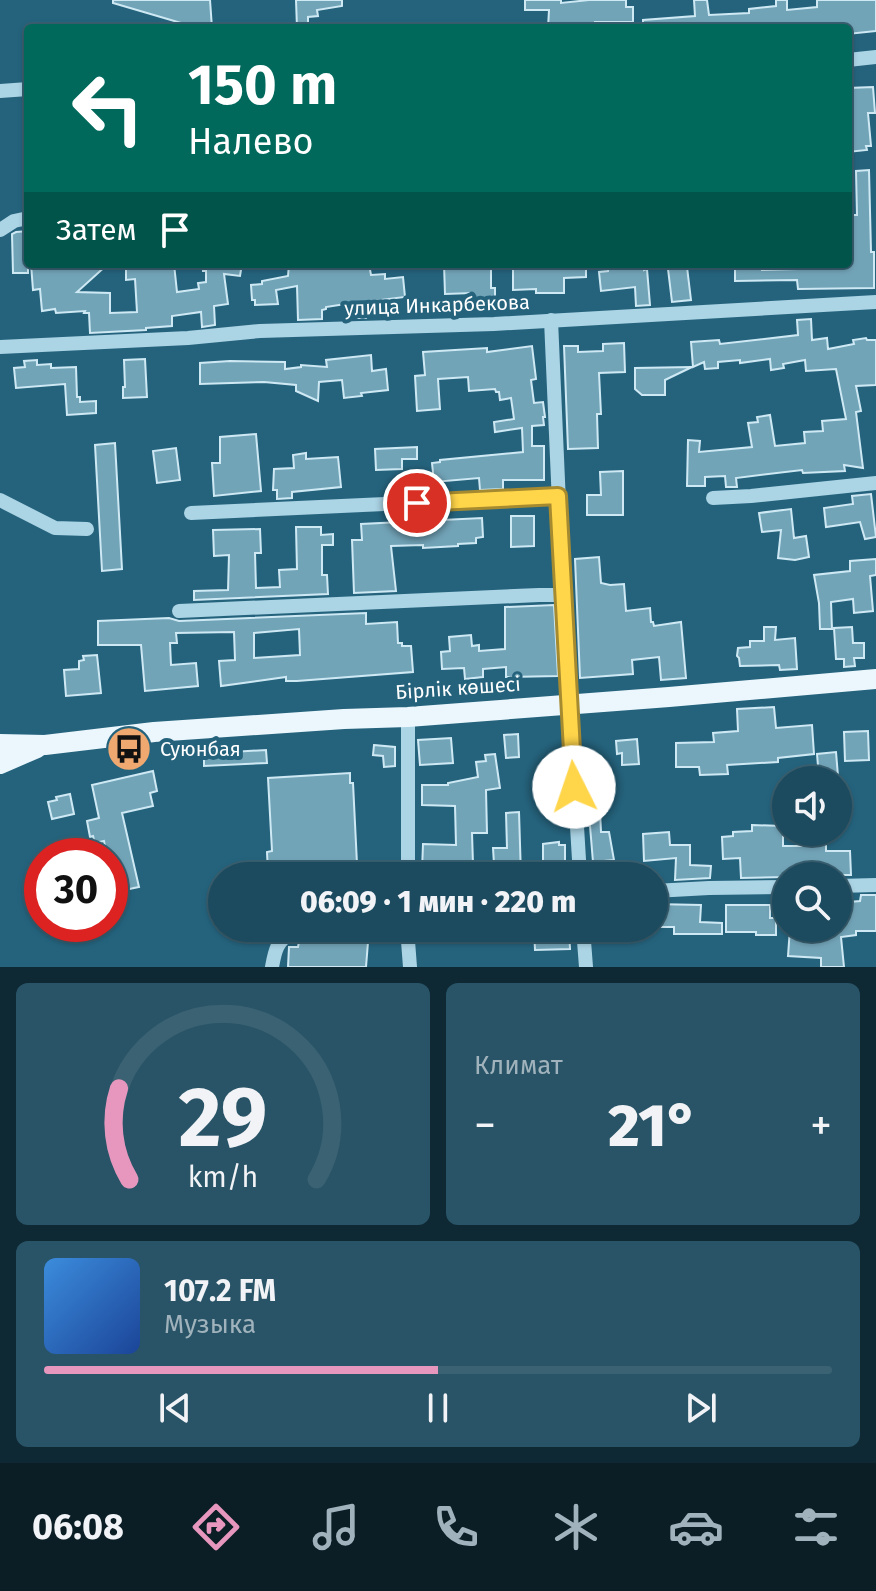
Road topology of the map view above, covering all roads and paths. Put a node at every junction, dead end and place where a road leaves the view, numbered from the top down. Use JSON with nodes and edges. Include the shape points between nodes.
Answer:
{"nodes":[{"id":1,"x":876,"y":57,"type":"edge"},
{"id":2,"x":852,"y":60,"type":"edge"},
{"id":3,"x":24,"y":89,"type":"edge"},
{"id":4,"x":2,"y":91,"type":"edge"},
{"id":5,"x":24,"y":219,"type":"edge"},
{"id":6,"x":0,"y":230,"type":"edge"},
{"id":7,"x":876,"y":302,"type":"edge"},
{"id":8,"x":551,"y":320,"type":"junction"},
{"id":9,"x":0,"y":347,"type":"edge"},
{"id":10,"x":876,"y":483,"type":"edge"},
{"id":11,"x":558,"y":496,"type":"junction"},
{"id":12,"x":713,"y":498,"type":"dead end"},
{"id":13,"x":0,"y":500,"type":"edge"},
{"id":14,"x":191,"y":513,"type":"dead end"},
{"id":15,"x":87,"y":529,"type":"dead end"},
{"id":16,"x":563,"y":595,"type":"junction"},
{"id":17,"x":179,"y":611,"type":"dead end"},
{"id":18,"x":876,"y":679,"type":"edge"},
{"id":19,"x":569,"y":705,"type":"junction"},
{"id":20,"x":408,"y":717,"type":"junction"},
{"id":21,"x":0,"y":735,"type":"edge"},
{"id":22,"x":0,"y":744,"type":"edge"},
{"id":23,"x":45,"y":745,"type":"junction"},
{"id":24,"x":0,"y":764,"type":"edge"},
{"id":25,"x":408,"y":862,"type":"edge"},
{"id":26,"x":579,"y":862,"type":"edge"},
{"id":27,"x":876,"y":885,"type":"edge"},
{"id":28,"x":852,"y":886,"type":"edge"},
{"id":29,"x":772,"y":887,"type":"edge"},
{"id":30,"x":668,"y":890,"type":"edge"},
{"id":31,"x":279,"y":942,"type":"edge"},
{"id":32,"x":408,"y":942,"type":"edge"},
{"id":33,"x":584,"y":942,"type":"edge"},
{"id":34,"x":272,"y":967,"type":"edge"},
{"id":35,"x":410,"y":967,"type":"edge"},
{"id":36,"x":586,"y":967,"type":"edge"}],
"edges":[{"from":1,"to":2,"type":"street"},
{"from":3,"to":4,"type":"street"},
{"from":5,"to":6,"type":"street"},
{"from":7,"to":8,"type":"street","name":"улица Инкарбекова"},
{"from":8,"to":9,"type":"street","name":"улица Инкарбекова"},
{"from":8,"to":11,"type":"street"},
{"from":10,"to":12,"type":"street"},
{"from":11,"to":14,"type":"street"},
{"from":11,"to":16,"type":"street"},
{"from":13,"to":15,"type":"street","via":[[55,528]]},
{"from":16,"to":17,"type":"street"},
{"from":16,"to":19,"type":"street"},
{"from":18,"to":19,"type":"main road","name":"Бірлік көшесі"},
{"from":19,"to":20,"type":"main road","name":"Бірлік көшесі"},
{"from":19,"to":26,"type":"street"},
{"from":20,"to":23,"type":"main road","name":"Бірлік көшесі","via":[[168,731]]},
{"from":20,"to":25,"type":"street"},
{"from":21,"to":23,"type":"main road"},
{"from":22,"to":23,"type":"main road"},
{"from":23,"to":24,"type":"main road"},
{"from":27,"to":28,"type":"street"},
{"from":29,"to":30,"type":"street"},
{"from":31,"to":34,"type":"street"},
{"from":32,"to":35,"type":"street"},
{"from":33,"to":36,"type":"street"}]}
